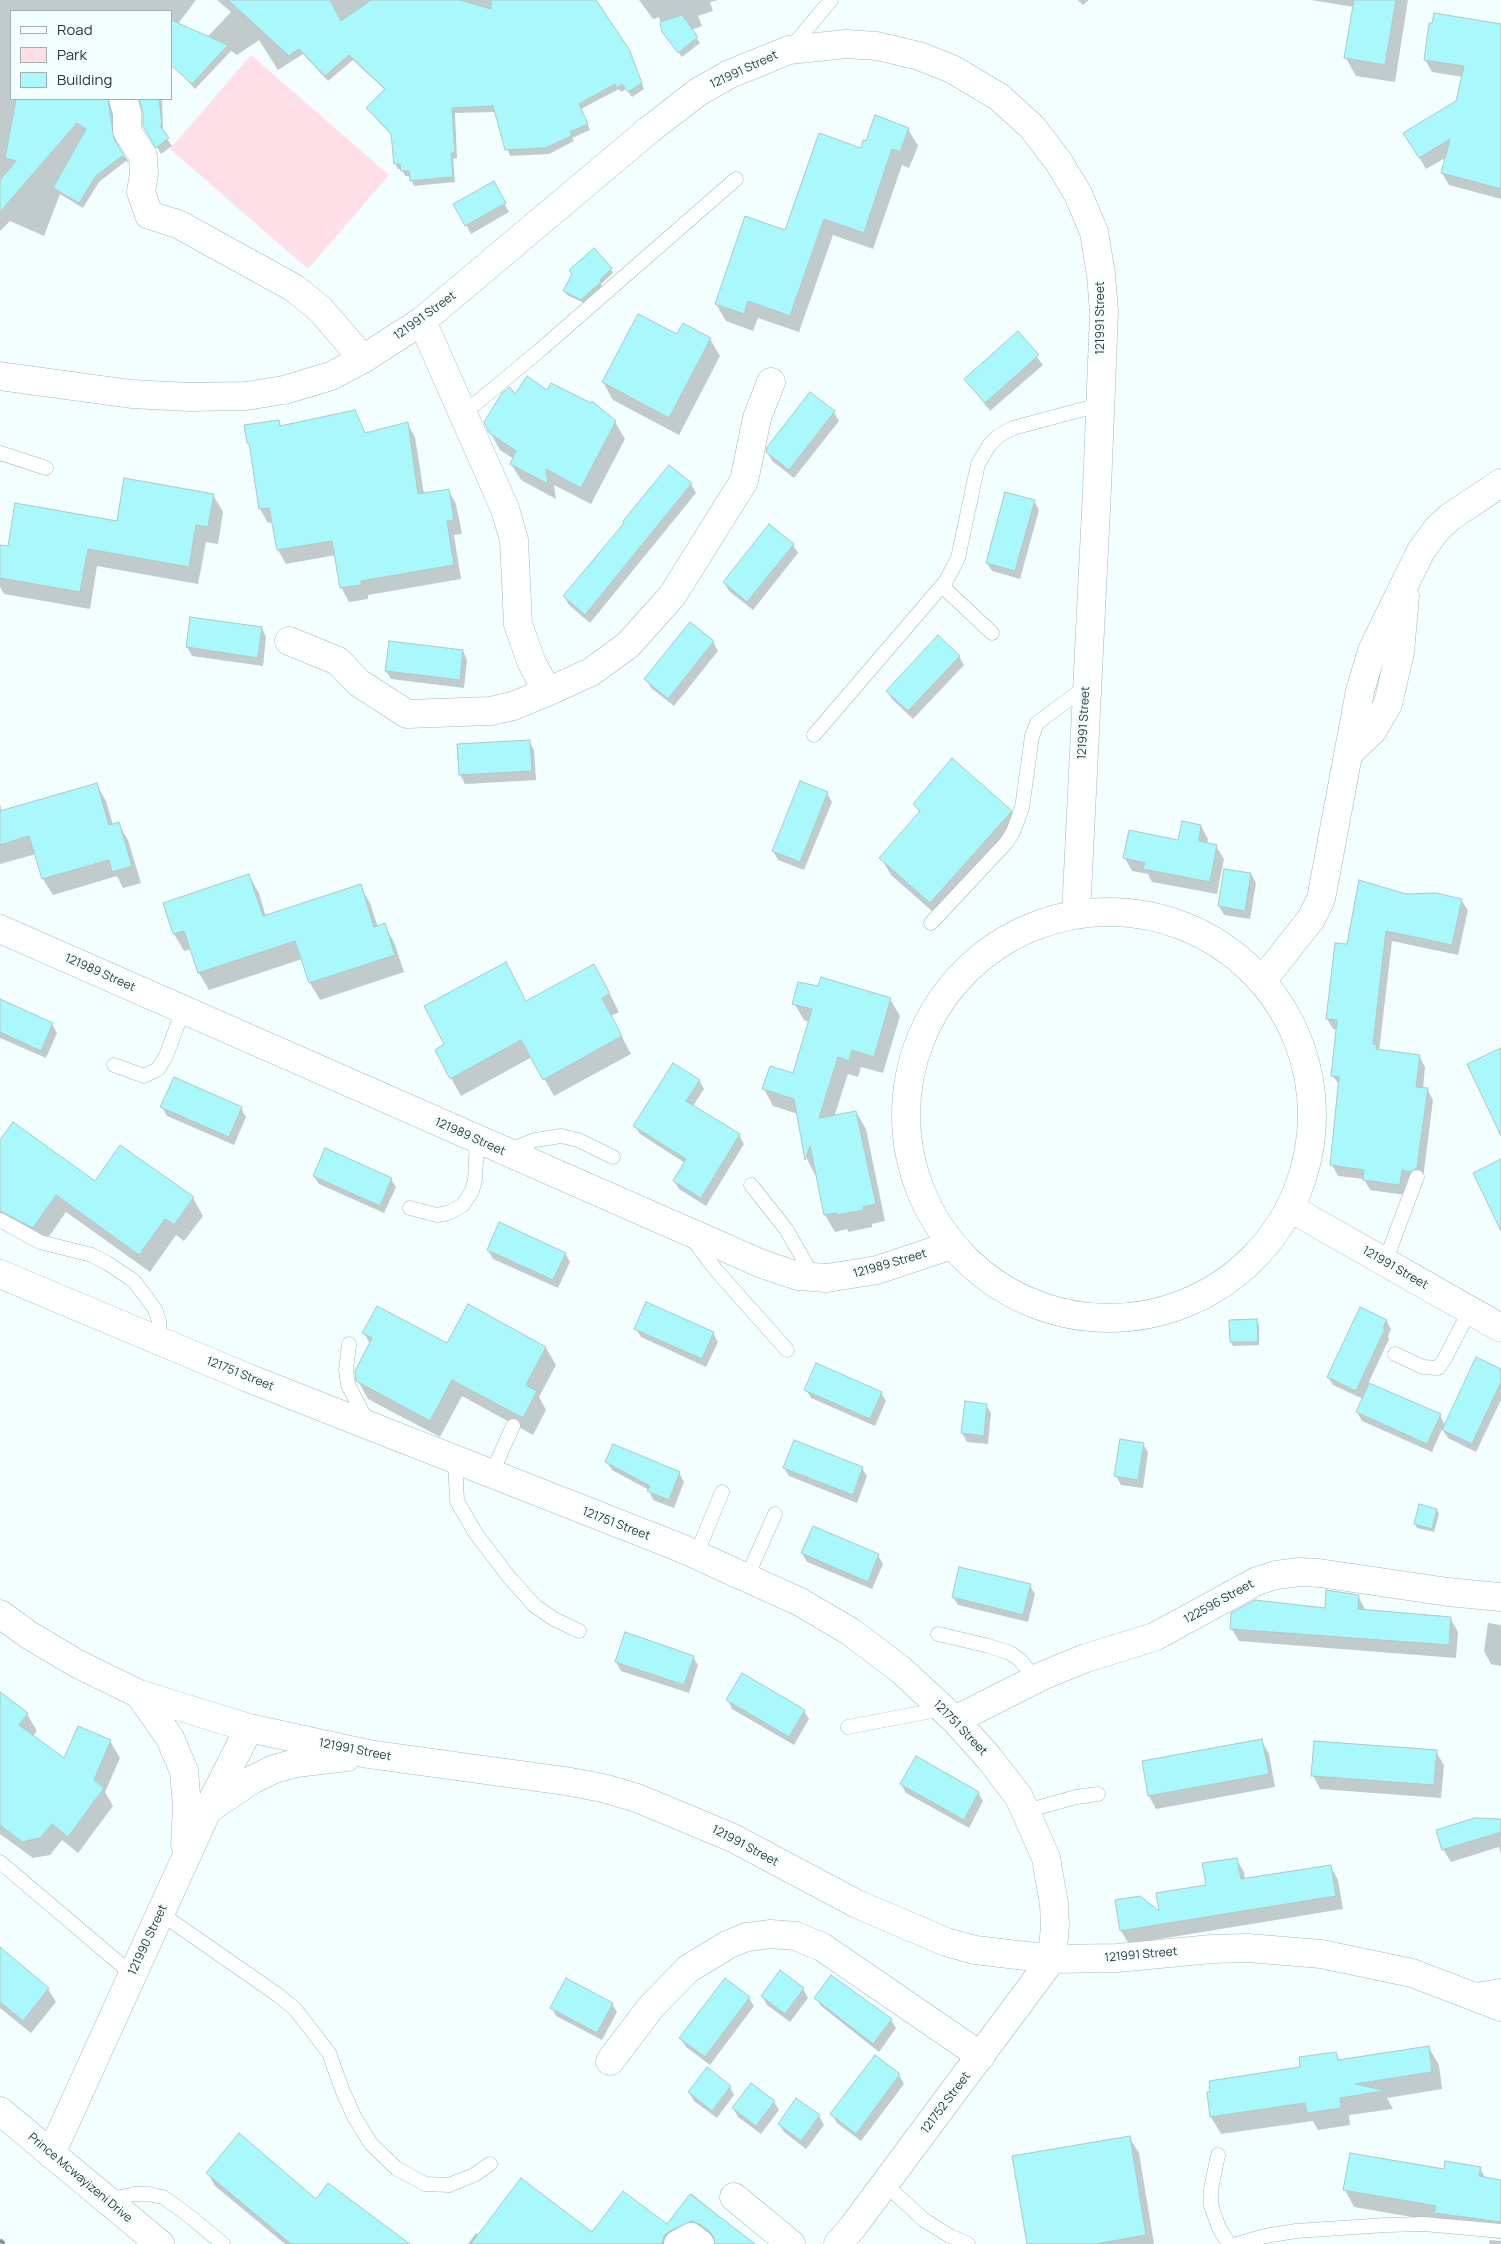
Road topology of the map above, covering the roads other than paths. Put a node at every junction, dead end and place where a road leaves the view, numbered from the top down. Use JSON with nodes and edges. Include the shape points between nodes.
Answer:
{"nodes":[{"id":1,"x":831,"y":0,"type":"edge"},
{"id":2,"x":789,"y":50,"type":"junction"},
{"id":3,"x":122,"y":100,"type":"edge"},
{"id":4,"x":736,"y":179,"type":"dead end"},
{"id":5,"x":422,"y":321,"type":"junction"},
{"id":6,"x":363,"y":359,"type":"junction"},
{"id":7,"x":0,"y":376,"type":"edge"},
{"id":8,"x":771,"y":382,"type":"dead end"},
{"id":9,"x":1099,"y":405,"type":"junction"},
{"id":10,"x":463,"y":414,"type":"junction"},
{"id":11,"x":0,"y":453,"type":"edge"},
{"id":12,"x":46,"y":468,"type":"dead end"},
{"id":13,"x":1501,"y":483,"type":"edge"},
{"id":14,"x":942,"y":586,"type":"junction"},
{"id":15,"x":992,"y":633,"type":"dead end"},
{"id":16,"x":289,"y":641,"type":"dead end"},
{"id":17,"x":1086,"y":687,"type":"junction"},
{"id":18,"x":547,"y":692,"type":"junction"},
{"id":19,"x":814,"y":735,"type":"dead end"},
{"id":20,"x":1076,"y":914,"type":"junction"},
{"id":21,"x":931,"y":922,"type":"dead end"},
{"id":22,"x":0,"y":929,"type":"edge"},
{"id":23,"x":1262,"y":981,"type":"junction"},
{"id":24,"x":183,"y":1010,"type":"junction"},
{"id":25,"x":114,"y":1065,"type":"dead end"},
{"id":26,"x":477,"y":1140,"type":"junction"},
{"id":27,"x":504,"y":1152,"type":"junction"},
{"id":28,"x":613,"y":1157,"type":"dead end"},
{"id":29,"x":1417,"y":1177,"type":"dead end"},
{"id":30,"x":751,"y":1185,"type":"dead end"},
{"id":31,"x":410,"y":1208,"type":"dead end"},
{"id":32,"x":1290,"y":1208,"type":"junction"},
{"id":33,"x":0,"y":1220,"type":"edge"},
{"id":34,"x":687,"y":1232,"type":"junction"},
{"id":35,"x":952,"y":1245,"type":"junction"},
{"id":36,"x":1384,"y":1262,"type":"junction"},
{"id":37,"x":0,"y":1274,"type":"edge"},
{"id":38,"x":814,"y":1278,"type":"junction"},
{"id":39,"x":1470,"y":1310,"type":"junction"},
{"id":40,"x":1501,"y":1328,"type":"edge"},
{"id":41,"x":160,"y":1341,"type":"junction"},
{"id":42,"x":349,"y":1344,"type":"dead end"},
{"id":43,"x":787,"y":1350,"type":"dead end"},
{"id":44,"x":1394,"y":1354,"type":"dead end"},
{"id":45,"x":513,"y":1426,"type":"dead end"},
{"id":46,"x":370,"y":1427,"type":"junction"},
{"id":47,"x":455,"y":1460,"type":"junction"},
{"id":48,"x":492,"y":1475,"type":"junction"},
{"id":49,"x":722,"y":1492,"type":"dead end"},
{"id":50,"x":775,"y":1514,"type":"dead end"},
{"id":51,"x":696,"y":1555,"type":"junction"},
{"id":52,"x":747,"y":1577,"type":"junction"},
{"id":53,"x":1501,"y":1597,"type":"edge"},
{"id":54,"x":0,"y":1614,"type":"edge"},
{"id":55,"x":579,"y":1631,"type":"dead end"},
{"id":56,"x":938,"y":1634,"type":"dead end"},
{"id":57,"x":1036,"y":1679,"type":"junction"},
{"id":58,"x":139,"y":1694,"type":"junction"},
{"id":59,"x":949,"y":1714,"type":"junction"},
{"id":60,"x":249,"y":1728,"type":"junction"},
{"id":61,"x":848,"y":1728,"type":"dead end"},
{"id":62,"x":368,"y":1754,"type":"junction"},
{"id":63,"x":1098,"y":1794,"type":"dead end"},
{"id":64,"x":207,"y":1811,"type":"junction"},
{"id":65,"x":1026,"y":1811,"type":"junction"},
{"id":66,"x":184,"y":1860,"type":"junction"},
{"id":67,"x":0,"y":1862,"type":"edge"},
{"id":68,"x":160,"y":1912,"type":"junction"},
{"id":69,"x":1052,"y":1960,"type":"junction"},
{"id":70,"x":132,"y":1974,"type":"junction"},
{"id":71,"x":1501,"y":1986,"type":"edge"},
{"id":72,"x":1464,"y":1992,"type":"junction"},
{"id":73,"x":1501,"y":2007,"type":"edge"},
{"id":74,"x":981,"y":2056,"type":"junction"},
{"id":75,"x":610,"y":2061,"type":"dead end"},
{"id":76,"x":0,"y":2111,"type":"edge"},
{"id":77,"x":51,"y":2154,"type":"junction"},
{"id":78,"x":1218,"y":2155,"type":"dead end"},
{"id":79,"x":490,"y":2164,"type":"dead end"},
{"id":80,"x":886,"y":2184,"type":"junction"},
{"id":81,"x":734,"y":2197,"type":"dead end"},
{"id":82,"x":107,"y":2200,"type":"junction"},
{"id":83,"x":1501,"y":2230,"type":"edge"},
{"id":84,"x":160,"y":2244,"type":"edge"},
{"id":85,"x":223,"y":2244,"type":"edge"},
{"id":86,"x":678,"y":2244,"type":"edge"},
{"id":87,"x":700,"y":2244,"type":"edge"},
{"id":88,"x":790,"y":2244,"type":"edge"},
{"id":89,"x":838,"y":2244,"type":"edge"},
{"id":90,"x":968,"y":2244,"type":"edge"},
{"id":91,"x":1229,"y":2244,"type":"edge"},
{"id":92,"x":1237,"y":2244,"type":"edge"}],
"edges":[{"from":1,"to":2,"type":"lane"},
{"from":2,"to":5,"type":"street","name":"121991 Street","via":[[730,74],[698,92]]},
{"from":2,"to":9,"type":"street","name":"121991 Street","via":[[846,44],[876,46],[919,56],[952,69],[999,97],[1032,127],[1078,194],[1094,232],[1104,312]]},
{"from":3,"to":6,"type":"street","via":[[127,113],[127,131],[143,156],[141,192],[149,215],[178,224],[294,288],[320,309]]},
{"from":4,"to":10,"type":"lane"},
{"from":5,"to":6,"type":"street","name":"121991 Street"},
{"from":5,"to":10,"type":"street"},
{"from":6,"to":7,"type":"street","name":"121991 Street","via":[[331,376],[284,390],[246,396],[131,394]]},
{"from":8,"to":18,"type":"street","via":[[757,418],[744,481],[672,596],[628,645],[591,672]]},
{"from":9,"to":14,"type":"lane","via":[[1013,428],[990,444],[978,464],[958,558]]},
{"from":9,"to":17,"type":"street","name":"121991 Street"},
{"from":10,"to":18,"type":"street","via":[[512,530],[518,624],[531,661]]},
{"from":11,"to":12,"type":"lane"},
{"from":13,"to":23,"type":"street","via":[[1437,529],[1424,546],[1407,580],[1400,652],[1392,692],[1373,730],[1349,753],[1321,899],[1312,919]]},
{"from":14,"to":15,"type":"lane"},
{"from":14,"to":19,"type":"lane"},
{"from":16,"to":18,"type":"street","via":[[338,661],[359,683],[408,714],[491,711]]},
{"from":17,"to":20,"type":"street","name":"121991 Street"},
{"from":17,"to":21,"type":"lane","via":[[1037,723],[1032,736],[1022,808],[1013,832]]},
{"from":20,"to":23,"type":"street","via":[[1110,911],[1144,914],[1178,923],[1237,957]]},
{"from":20,"to":35,"type":"street","via":[[1046,921],[992,948],[948,991],[919,1044],[908,1088],[906,1134],[911,1164],[921,1193],[934,1220]]},
{"from":22,"to":24,"type":"street","name":"121989 Street"},
{"from":23,"to":32,"type":"street","via":[[1289,1021],[1302,1051],[1310,1090],[1312,1131],[1305,1170]]},
{"from":24,"to":25,"type":"lane","via":[[158,1069],[144,1076]]},
{"from":24,"to":26,"type":"street","name":"121989 Street"},
{"from":26,"to":27,"type":"street","name":"121989 Street"},
{"from":26,"to":31,"type":"lane","via":[[475,1180],[463,1205],[436,1215]]},
{"from":27,"to":28,"type":"lane","via":[[535,1140],[561,1136],[578,1140]]},
{"from":27,"to":34,"type":"street","name":"121989 Street"},
{"from":29,"to":36,"type":"lane"},
{"from":30,"to":38,"type":"lane","via":[[786,1229]]},
{"from":32,"to":35,"type":"street","via":[[1258,1253],[1216,1289],[1184,1305],[1149,1316],[1112,1320],[1076,1317],[1040,1308],[985,1277]]},
{"from":32,"to":36,"type":"street","name":"121991 Street"},
{"from":33,"to":41,"type":"lane","via":[[40,1242],[92,1255],[134,1281],[155,1309]]},
{"from":34,"to":38,"type":"street","name":"121989 Street","via":[[762,1264]]},
{"from":34,"to":43,"type":"lane","via":[[715,1269]]},
{"from":35,"to":38,"type":"street","name":"121989 Street","via":[[869,1272]]},
{"from":36,"to":39,"type":"street","name":"121991 Street"},
{"from":37,"to":41,"type":"street","name":"121751 Street"},
{"from":39,"to":40,"type":"street","name":"121991 Street"},
{"from":39,"to":44,"type":"lane","via":[[1438,1368],[1423,1366]]},
{"from":41,"to":46,"type":"street","name":"121751 Street"},
{"from":42,"to":46,"type":"lane","via":[[348,1386]]},
{"from":45,"to":48,"type":"lane"},
{"from":46,"to":47,"type":"street","name":"121751 Street"},
{"from":47,"to":48,"type":"street","name":"121751 Street"},
{"from":47,"to":55,"type":"lane","via":[[457,1501],[476,1534],[535,1606]]},
{"from":48,"to":51,"type":"street","name":"121751 Street"},
{"from":49,"to":51,"type":"lane"},
{"from":50,"to":52,"type":"lane"},
{"from":51,"to":52,"type":"street","name":"121751 Street"},
{"from":52,"to":59,"type":"street","name":"121751 Street","via":[[800,1602],[851,1632],[901,1670]]},
{"from":53,"to":57,"type":"street","name":"122596 Street","via":[[1319,1573],[1288,1572],[1257,1581],[1154,1637],[1086,1658]]},
{"from":54,"to":58,"type":"street","name":"121991 Street","via":[[29,1635]]},
{"from":56,"to":57,"type":"lane","via":[[1010,1653]]},
{"from":57,"to":59,"type":"street","name":"122596 Street"},
{"from":58,"to":60,"type":"street","name":"121991 Street"},
{"from":58,"to":66,"type":"street","via":[[170,1738],[184,1771],[187,1806]]},
{"from":59,"to":61,"type":"lane"},
{"from":59,"to":65,"type":"street","name":"121751 Street","via":[[1004,1776]]},
{"from":60,"to":62,"type":"street","name":"121991 Street"},
{"from":60,"to":64,"type":"street","name":"121990 Street"},
{"from":62,"to":64,"type":"street","via":[[274,1769]]},
{"from":62,"to":69,"type":"street","name":"121991 Street","via":[[603,1788],[637,1798],[702,1823],[857,1904],[946,1942],[984,1951]]},
{"from":63,"to":65,"type":"lane"},
{"from":64,"to":66,"type":"street","name":"121990 Street"},
{"from":65,"to":69,"type":"street","name":"121751 Street","via":[[1043,1850],[1052,1882],[1055,1926]]},
{"from":66,"to":68,"type":"street","name":"121990 Street"},
{"from":67,"to":70,"type":"lane"},
{"from":68,"to":70,"type":"street","name":"121990 Street"},
{"from":68,"to":79,"type":"lane","via":[[295,2009],[329,2052],[343,2092],[371,2144],[396,2168],[425,2184],[448,2185],[474,2175]]},
{"from":69,"to":72,"type":"street","name":"121991 Street","via":[[1212,1949],[1278,1949],[1363,1961],[1412,1973]]},
{"from":69,"to":74,"type":"street","name":"121752 Street"},
{"from":70,"to":77,"type":"street","name":"121990 Street"},
{"from":71,"to":72,"type":"lane"},
{"from":72,"to":73,"type":"street","name":"121991 Street"},
{"from":74,"to":75,"type":"street","via":[[822,1947],[796,1936],[771,1934],[747,1937],[729,1944],[688,1969],[651,2007]]},
{"from":74,"to":80,"type":"street","name":"121752 Street"},
{"from":76,"to":77,"type":"street","name":"Prince Mcwayizeni Drive"},
{"from":77,"to":82,"type":"street","name":"Prince Mcwayizeni Drive"},
{"from":78,"to":91,"type":"lane","via":[[1211,2205]]},
{"from":80,"to":89,"type":"street","name":"121752 Street"},
{"from":80,"to":90,"type":"lane","via":[[924,2220]]},
{"from":81,"to":88,"type":"street"},
{"from":82,"to":84,"type":"street","name":"Prince Mcwayizeni Drive"},
{"from":82,"to":85,"type":"lane","via":[[134,2194],[163,2197]]},
{"from":83,"to":92,"type":"lane","via":[[1424,2224],[1386,2225],[1296,2231]]},
{"from":86,"to":87,"type":"street","via":[[691,2237]]}]}
